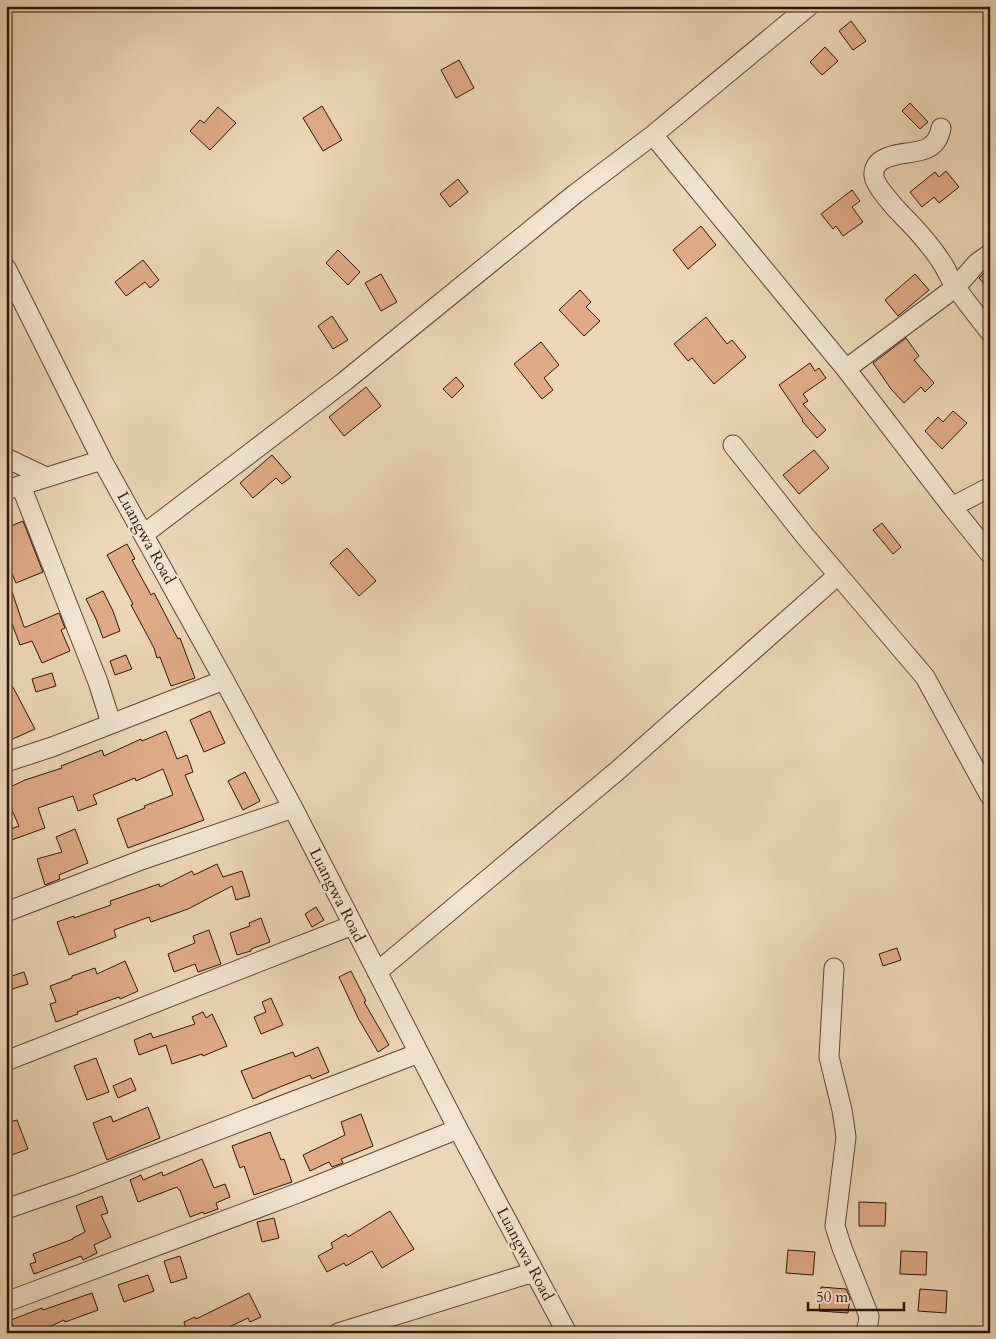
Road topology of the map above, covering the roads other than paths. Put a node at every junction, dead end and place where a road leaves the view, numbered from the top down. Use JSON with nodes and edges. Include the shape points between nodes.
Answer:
{"nodes":[{"id":1,"x":809,"y":6,"type":"edge"},
{"id":2,"x":941,"y":128,"type":"dead end"},
{"id":3,"x":653,"y":135,"type":"junction"},
{"id":4,"x":990,"y":254,"type":"edge"},
{"id":5,"x":6,"y":268,"type":"edge"},
{"id":6,"x":956,"y":287,"type":"junction"},
{"id":7,"x":990,"y":332,"type":"edge"},
{"id":8,"x":846,"y":369,"type":"junction"},
{"id":9,"x":732,"y":444,"type":"dead end"},
{"id":10,"x":6,"y":458,"type":"edge"},
{"id":11,"x":102,"y":460,"type":"junction"},
{"id":12,"x":46,"y":477,"type":"junction"},
{"id":13,"x":990,"y":487,"type":"edge"},
{"id":14,"x":14,"y":488,"type":"edge"},
{"id":15,"x":952,"y":507,"type":"junction"},
{"id":16,"x":144,"y":534,"type":"junction"},
{"id":17,"x":990,"y":554,"type":"edge"},
{"id":18,"x":838,"y":574,"type":"junction"},
{"id":19,"x":224,"y":680,"type":"junction"},
{"id":20,"x":112,"y":723,"type":"junction"},
{"id":21,"x":6,"y":762,"type":"edge"},
{"id":22,"x":990,"y":796,"type":"edge"},
{"id":23,"x":293,"y":808,"type":"junction"},
{"id":24,"x":6,"y":912,"type":"edge"},
{"id":25,"x":353,"y":925,"type":"junction"},
{"id":26,"x":834,"y":968,"type":"dead end"},
{"id":27,"x":377,"y":972,"type":"junction"},
{"id":28,"x":419,"y":1053,"type":"junction"},
{"id":29,"x":6,"y":1061,"type":"edge"},
{"id":30,"x":458,"y":1129,"type":"junction"},
{"id":31,"x":6,"y":1209,"type":"edge"},
{"id":32,"x":534,"y":1272,"type":"junction"},
{"id":33,"x":6,"y":1302,"type":"edge"},
{"id":34,"x":338,"y":1333,"type":"edge"},
{"id":35,"x":567,"y":1333,"type":"edge"},
{"id":36,"x":865,"y":1333,"type":"edge"}],
"edges":[{"from":1,"to":3,"type":"street"},
{"from":2,"to":6,"type":"street","via":[[935,142],[928,148],[890,156],[878,163],[874,176],[895,208],[931,247]]},
{"from":3,"to":8,"type":"street"},
{"from":3,"to":16,"type":"street","via":[[575,194],[345,381]]},
{"from":4,"to":6,"type":"street","via":[[977,263]]},
{"from":5,"to":11,"type":"street","name":"Luangwa Road"},
{"from":6,"to":7,"type":"street"},
{"from":6,"to":8,"type":"street"},
{"from":8,"to":15,"type":"street"},
{"from":9,"to":18,"type":"street"},
{"from":10,"to":12,"type":"street"},
{"from":11,"to":12,"type":"street"},
{"from":11,"to":16,"type":"street","name":"Luangwa Road"},
{"from":12,"to":14,"type":"street"},
{"from":13,"to":15,"type":"street"},
{"from":14,"to":20,"type":"street","via":[[98,682]]},
{"from":15,"to":17,"type":"street"},
{"from":16,"to":19,"type":"street","name":"Luangwa Road"},
{"from":18,"to":22,"type":"street","via":[[926,677]]},
{"from":18,"to":27,"type":"street","via":[[617,771]]},
{"from":19,"to":20,"type":"street"},
{"from":19,"to":23,"type":"street","name":"Luangwa Road"},
{"from":20,"to":21,"type":"street"},
{"from":23,"to":24,"type":"street"},
{"from":23,"to":25,"type":"street","name":"Luangwa Road"},
{"from":25,"to":27,"type":"street","name":"Luangwa Road"},
{"from":25,"to":29,"type":"street"},
{"from":26,"to":36,"type":"street","via":[[829,1057],[846,1137],[835,1226],[868,1316]]},
{"from":27,"to":28,"type":"street","name":"Luangwa Road"},
{"from":28,"to":30,"type":"street","name":"Luangwa Road"},
{"from":28,"to":31,"type":"street"},
{"from":30,"to":32,"type":"street","name":"Luangwa Road"},
{"from":30,"to":33,"type":"street"},
{"from":32,"to":34,"type":"street"},
{"from":32,"to":35,"type":"street","name":"Luangwa Road"}]}
